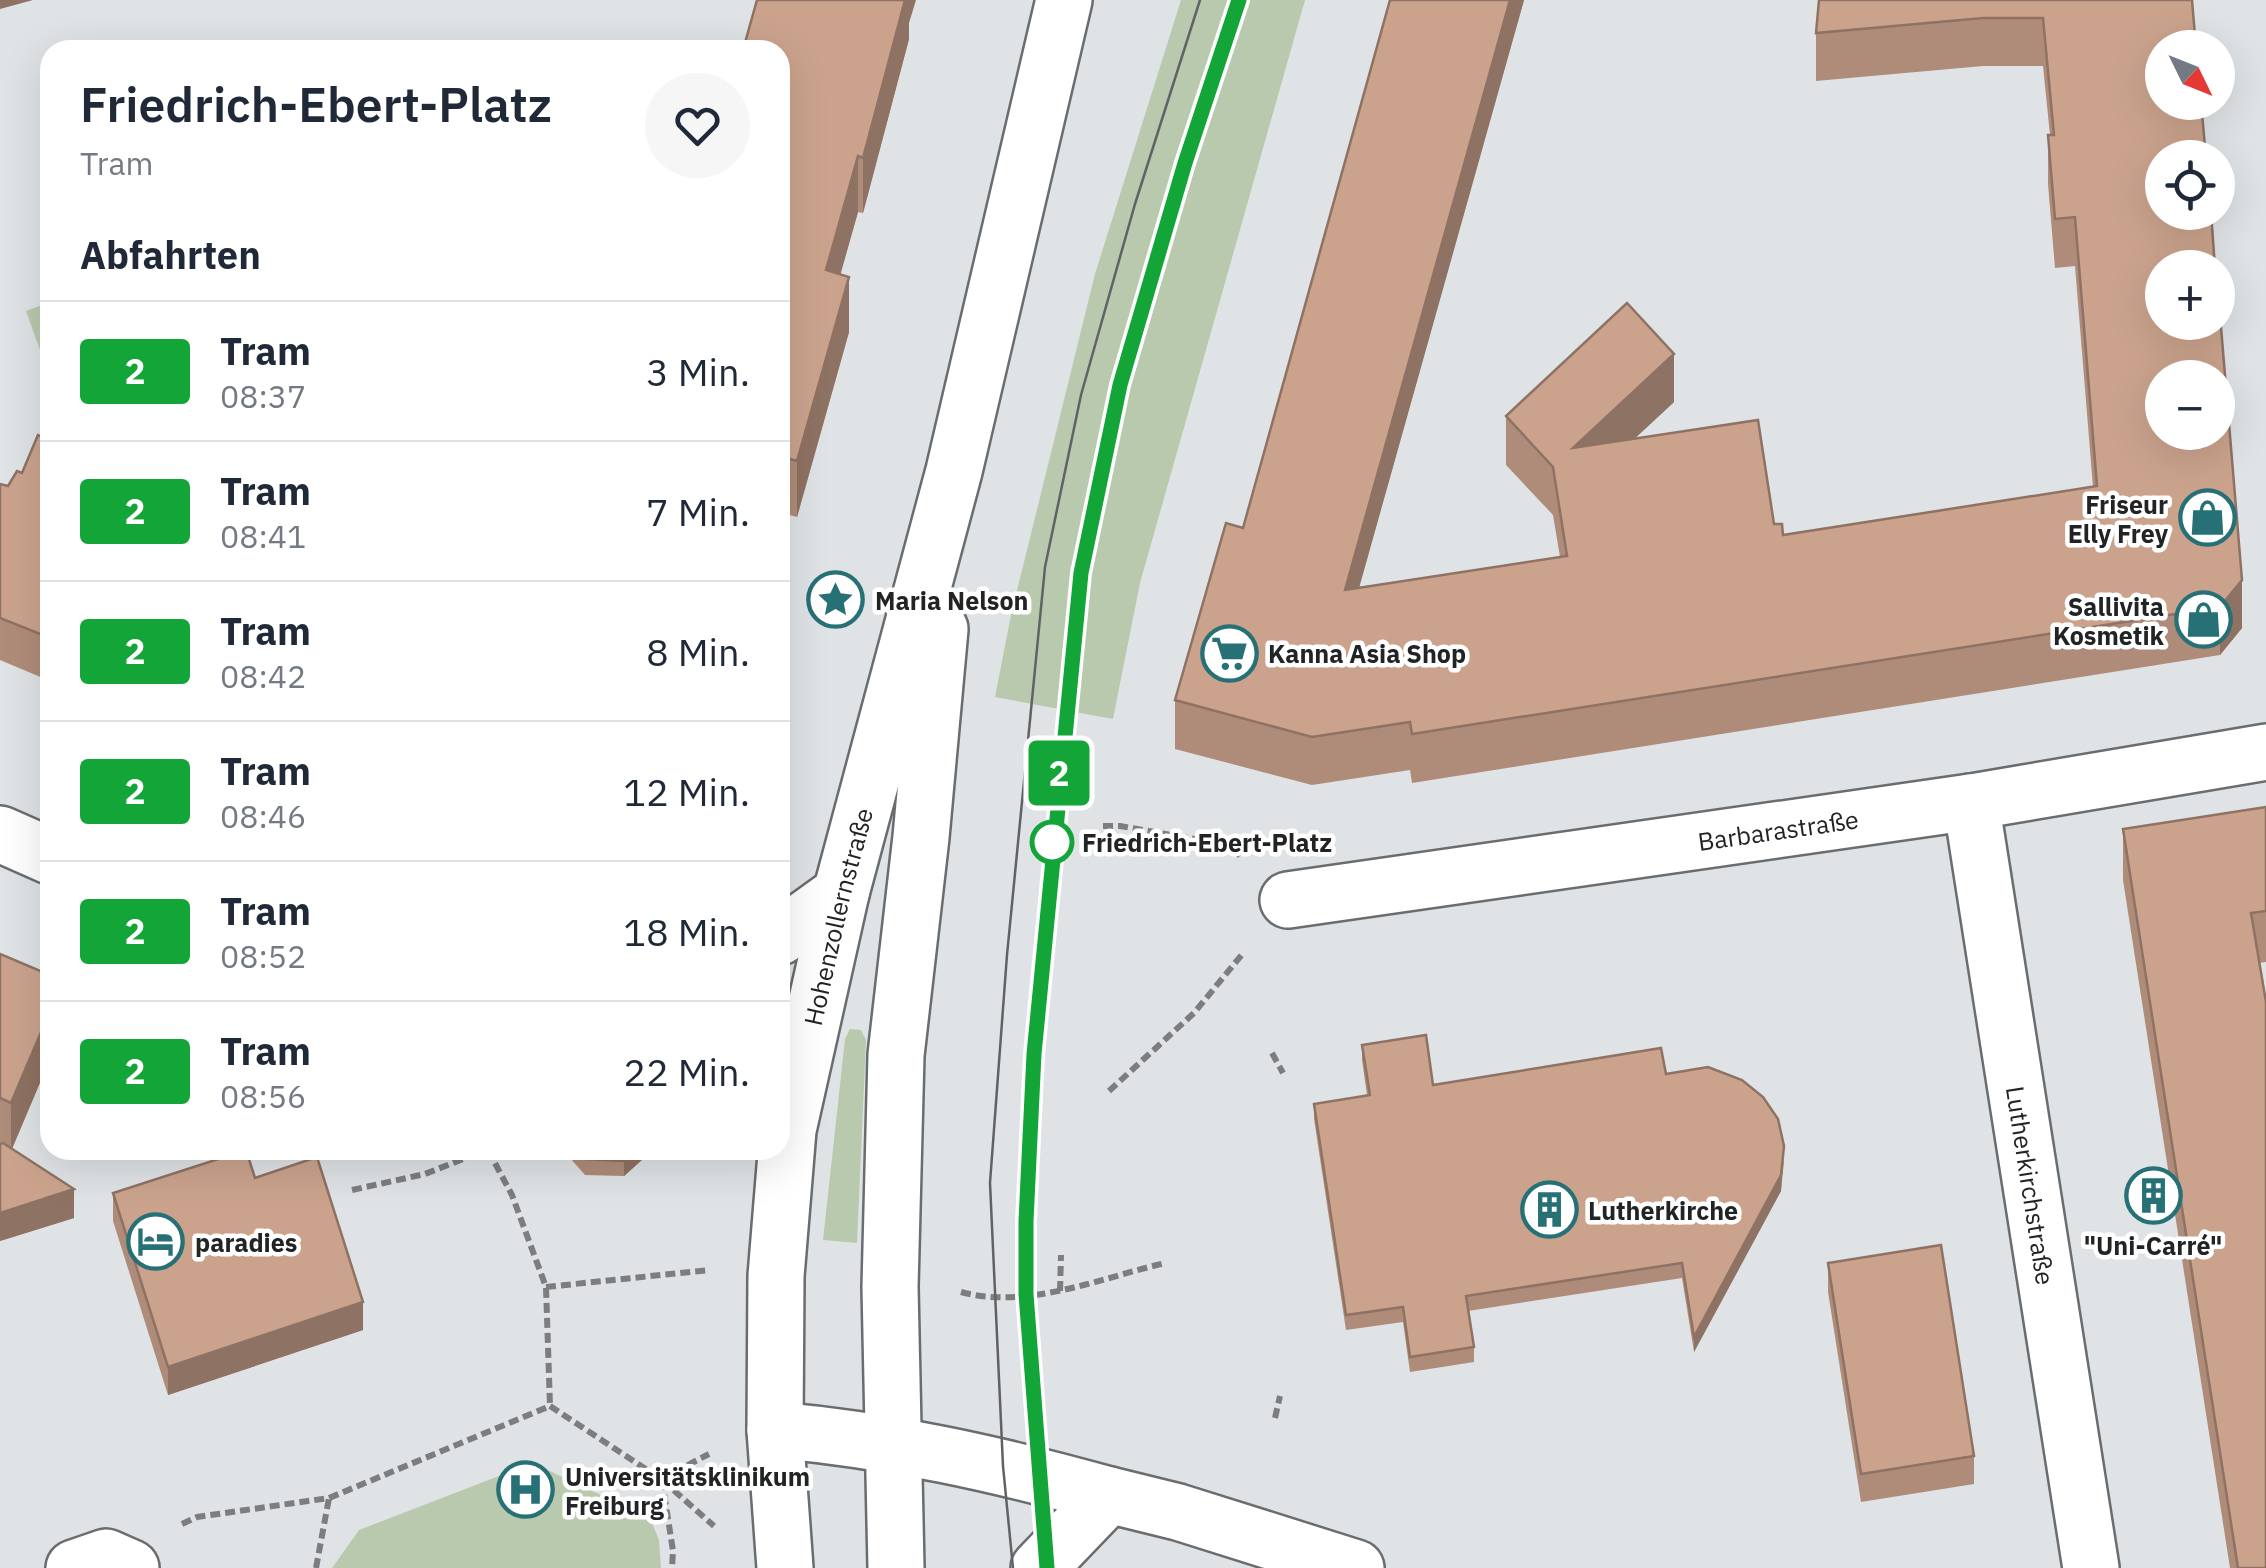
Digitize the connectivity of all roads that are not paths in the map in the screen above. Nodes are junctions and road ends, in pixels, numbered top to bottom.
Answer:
1 (1064, 0) edge
2 (954, 471) junction
3 (2266, 752) edge
4 (1971, 802) junction
5 (0, 834) edge
6 (40, 852) edge
7 (841, 893) junction
8 (1288, 900) road end
9 (790, 930) edge
10 (790, 1121) edge
11 (786, 1160) edge
12 (775, 1430) junction
13 (893, 1443) junction
14 (1109, 1495) junction
15 (786, 1568) edge
16 (896, 1568) edge
17 (1039, 1568) edge
18 (1356, 1568) edge
19 (2091, 1568) edge

1 - 2 main road, Hohenzollernstraße
2 - 7 main road, Hohenzollernstraße
2 - 13 main road, Hohenzollernstraße
3 - 4 main road, Barbarastraße
4 - 8 main road, Barbarastraße
4 - 19 main road, Lutherkirchstraße
5 - 6 main road
7 - 9 main road
7 - 10 main road, Hohenzollernstraße
11 - 12 main road, Hohenzollernstraße
12 - 13 main road
12 - 15 main road, Hohenzollernstraße
13 - 14 main road
13 - 16 main road, Hohenzollernstraße
14 - 17 main road
14 - 18 main road

